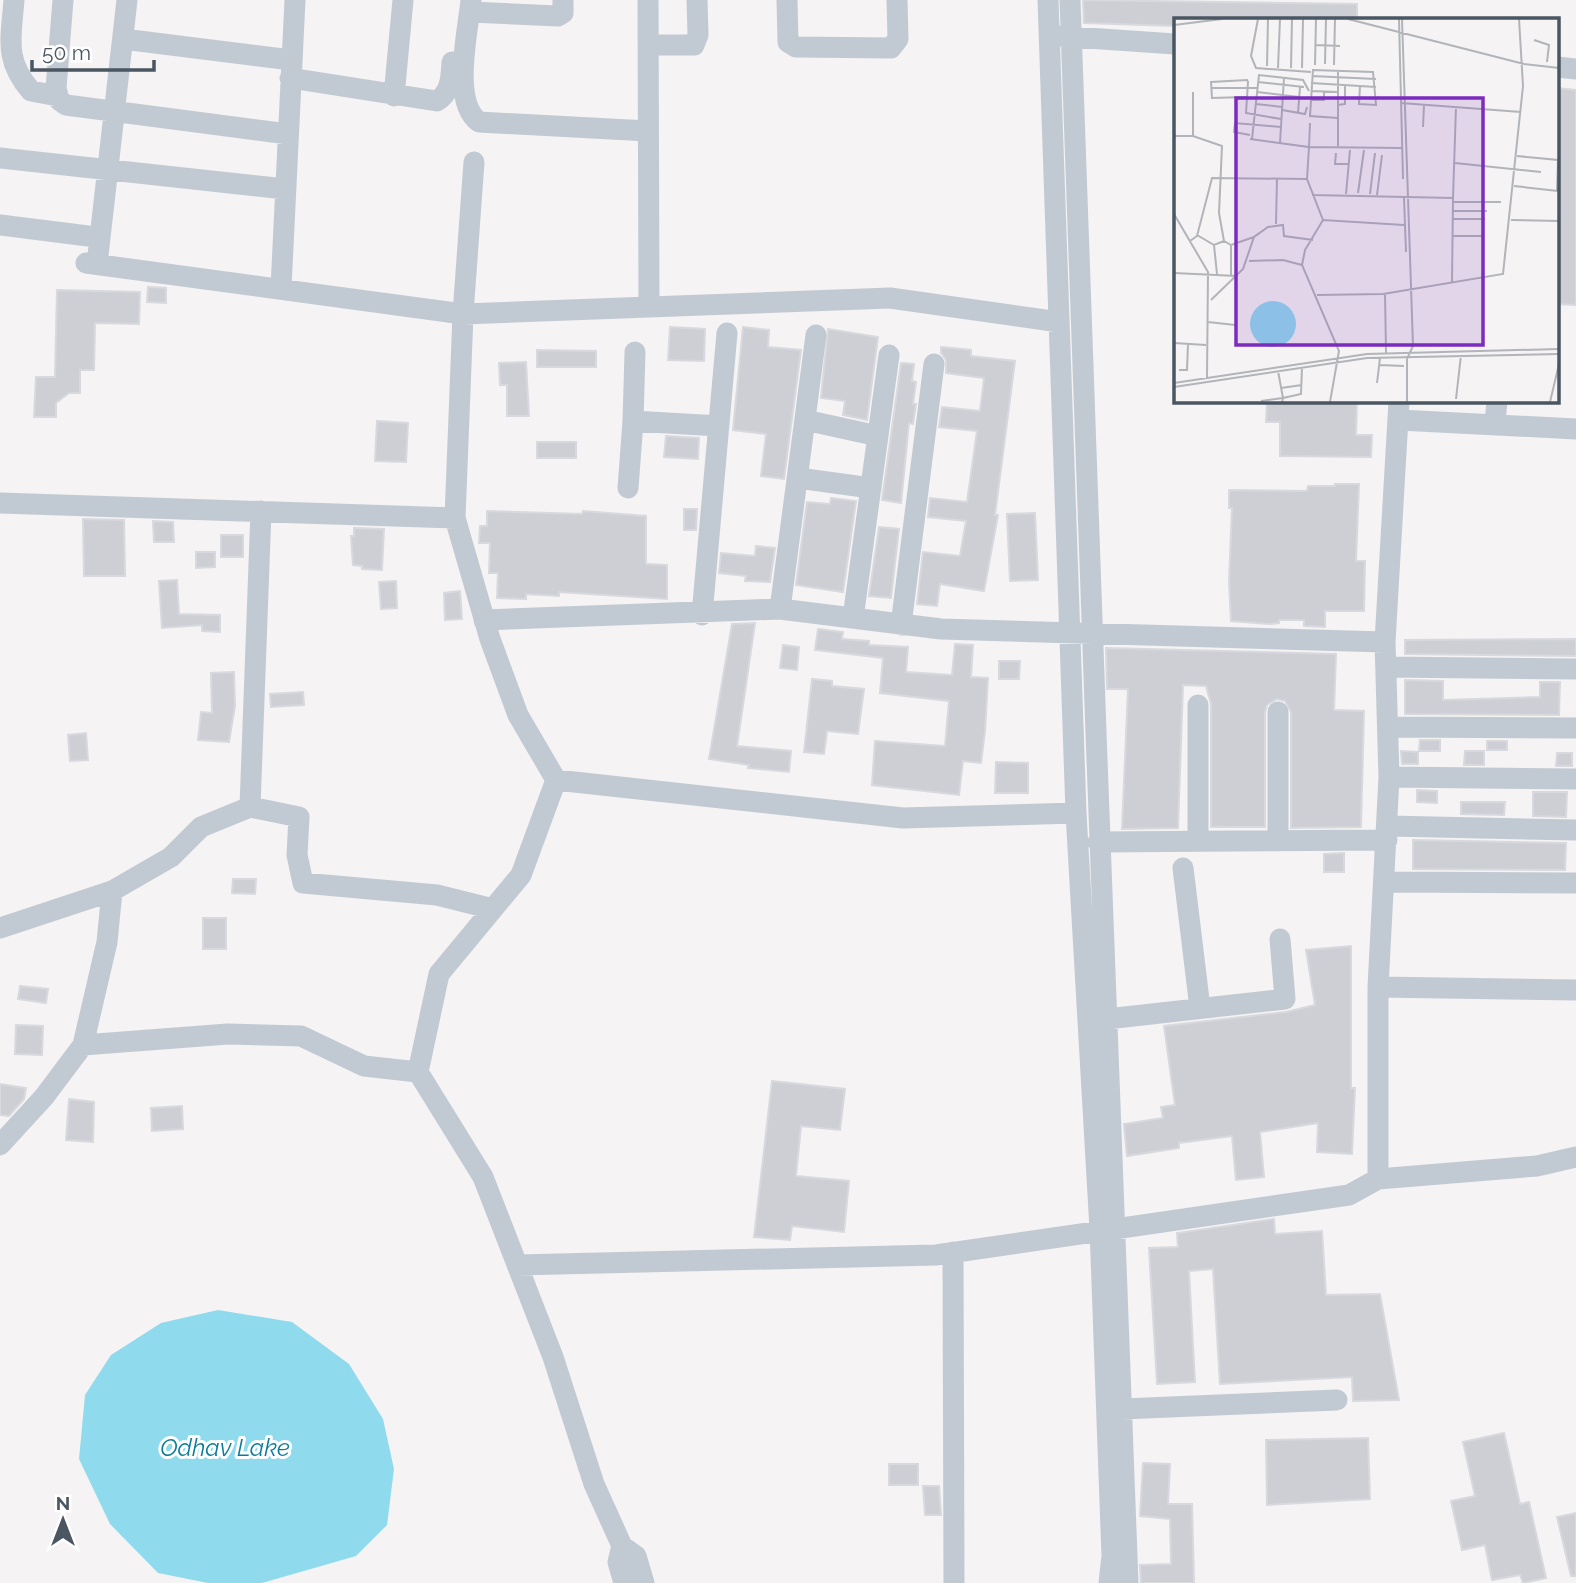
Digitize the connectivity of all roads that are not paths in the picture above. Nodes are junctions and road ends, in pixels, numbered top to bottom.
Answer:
1 (14, 0) edge
2 (63, 0) edge
3 (127, 0) edge
4 (295, 0) edge
5 (403, 0) edge
6 (563, 0) edge
7 (648, 0) edge
8 (698, 0) edge
9 (787, 0) edge
10 (897, 0) edge
11 (1048, 0) edge
12 (1070, 0) edge
13 (467, 4) edge
14 (1049, 36) junction
15 (1071, 37) junction
16 (123, 39) junction
17 (1174, 44) edge
18 (648, 45) junction
19 (1558, 67) edge
20 (290, 69) junction
21 (1576, 69) edge
22 (58, 96) junction
23 (394, 96) junction
24 (114, 112) junction
25 (648, 131) junction
26 (288, 134) junction
27 (0, 158) edge
28 (474, 162) dead end
29 (107, 169) junction
30 (285, 189) junction
31 (0, 225) edge
32 (88, 236) dead end
33 (281, 288) junction
34 (649, 307) junction
35 (463, 314) junction
36 (1059, 322) junction
37 (727, 333) dead end
38 (816, 335) dead end
39 (635, 352) dead end
40 (889, 355) dead end
41 (934, 364) dead end
42 (1497, 402) edge
43 (1399, 410) edge
44 (805, 420) junction
45 (633, 421) junction
46 (1496, 423) junction
47 (719, 426) junction
48 (1576, 429) edge
49 (878, 436) junction
50 (798, 478) junction
51 (628, 488) dead end
52 (871, 488) junction
53 (0, 503) edge
54 (261, 511) junction
55 (454, 517) junction
56 (780, 610) junction
57 (702, 615) junction
58 (853, 618) junction
59 (484, 620) junction
60 (901, 625) junction
61 (1080, 633) junction
62 (1385, 642) junction
63 (1386, 667) junction
64 (1576, 669) edge
65 (1198, 705) dead end
66 (1278, 712) dead end
67 (1388, 727) junction
68 (1576, 728) edge
69 (1389, 777) junction
70 (1576, 779) edge
71 (556, 780) junction
72 (250, 807) junction
73 (1076, 813) junction
74 (1576, 830) edge
75 (1387, 833) junction
76 (1198, 840) junction
77 (1279, 840) junction
78 (1098, 842) junction
79 (1183, 869) dead end
80 (1384, 882) junction
81 (1576, 883) edge
82 (112, 891) junction
83 (493, 909) junction
84 (0, 928) edge
85 (1280, 939) dead end
86 (1378, 988) junction
87 (1576, 990) edge
88 (1200, 1009) junction
89 (1107, 1019) junction
90 (83, 1045) junction
91 (418, 1072) junction
92 (2, 1141) edge
93 (1576, 1157) edge
94 (1378, 1179) junction
95 (1108, 1228) junction
96 (953, 1252) junction
97 (517, 1265) junction
98 (1337, 1400) dead end
99 (1122, 1409) junction
100 (622, 1546) junction
101 (624, 1583) edge
102 (644, 1583) edge
103 (954, 1583) edge
104 (1109, 1583) edge
105 (1128, 1583) edge

1 - 22 street
2 - 22 street
3 - 16 street
4 - 20 street
5 - 23 street
6 - 13 street
7 - 18 street
8 - 18 street
9 - 10 street
11 - 14 street
12 - 15 street
13 - 23 street
13 - 25 street
14 - 15 street
14 - 36 street
15 - 17 street
15 - 61 street
16 - 20 street
16 - 24 street
18 - 25 street
19 - 21 street
20 - 23 street
20 - 26 street
22 - 24 street
24 - 26 street
24 - 29 street
25 - 34 street
26 - 30 street
27 - 29 street
28 - 35 street
29 - 30 street
29 - 33 street
30 - 33 street
31 - 32 street
33 - 35 street
34 - 35 street
34 - 36 street
35 - 55 street
36 - 61 street
37 - 47 street
38 - 44 street
39 - 45 street
40 - 49 street
41 - 60 street
42 - 46 street
43 - 46 street
43 - 62 street
44 - 49 street
44 - 50 street
45 - 47 street
45 - 51 street
46 - 48 street
47 - 57 street
49 - 52 street
50 - 52 street
50 - 56 street
52 - 58 street
53 - 54 street
54 - 55 street
54 - 72 street
55 - 59 street
56 - 57 street
56 - 58 street
57 - 59 street
58 - 60 street
59 - 71 street
60 - 61 street
61 - 62 street
61 - 73 street
61 - 78 street
62 - 63 street
63 - 64 street
63 - 67 street
65 - 76 street
66 - 77 street
67 - 68 street
67 - 69 street
69 - 70 street
69 - 75 street
71 - 73 street
71 - 83 street
72 - 82 street
72 - 83 street
73 - 95 street
74 - 75 street
75 - 77 street
75 - 80 street
76 - 77 street
76 - 78 street
78 - 89 street
79 - 88 street
80 - 81 street
80 - 86 street
82 - 84 street
82 - 90 street
83 - 91 street
85 - 88 street
86 - 87 street
86 - 94 street
88 - 89 street
89 - 95 street
90 - 91 street
90 - 92 street
91 - 97 street
93 - 94 street
94 - 95 street
95 - 96 street
95 - 99 street
95 - 104 street
96 - 97 street
96 - 103 street
97 - 100 street
98 - 99 street
99 - 105 street
100 - 101 street
100 - 102 street

